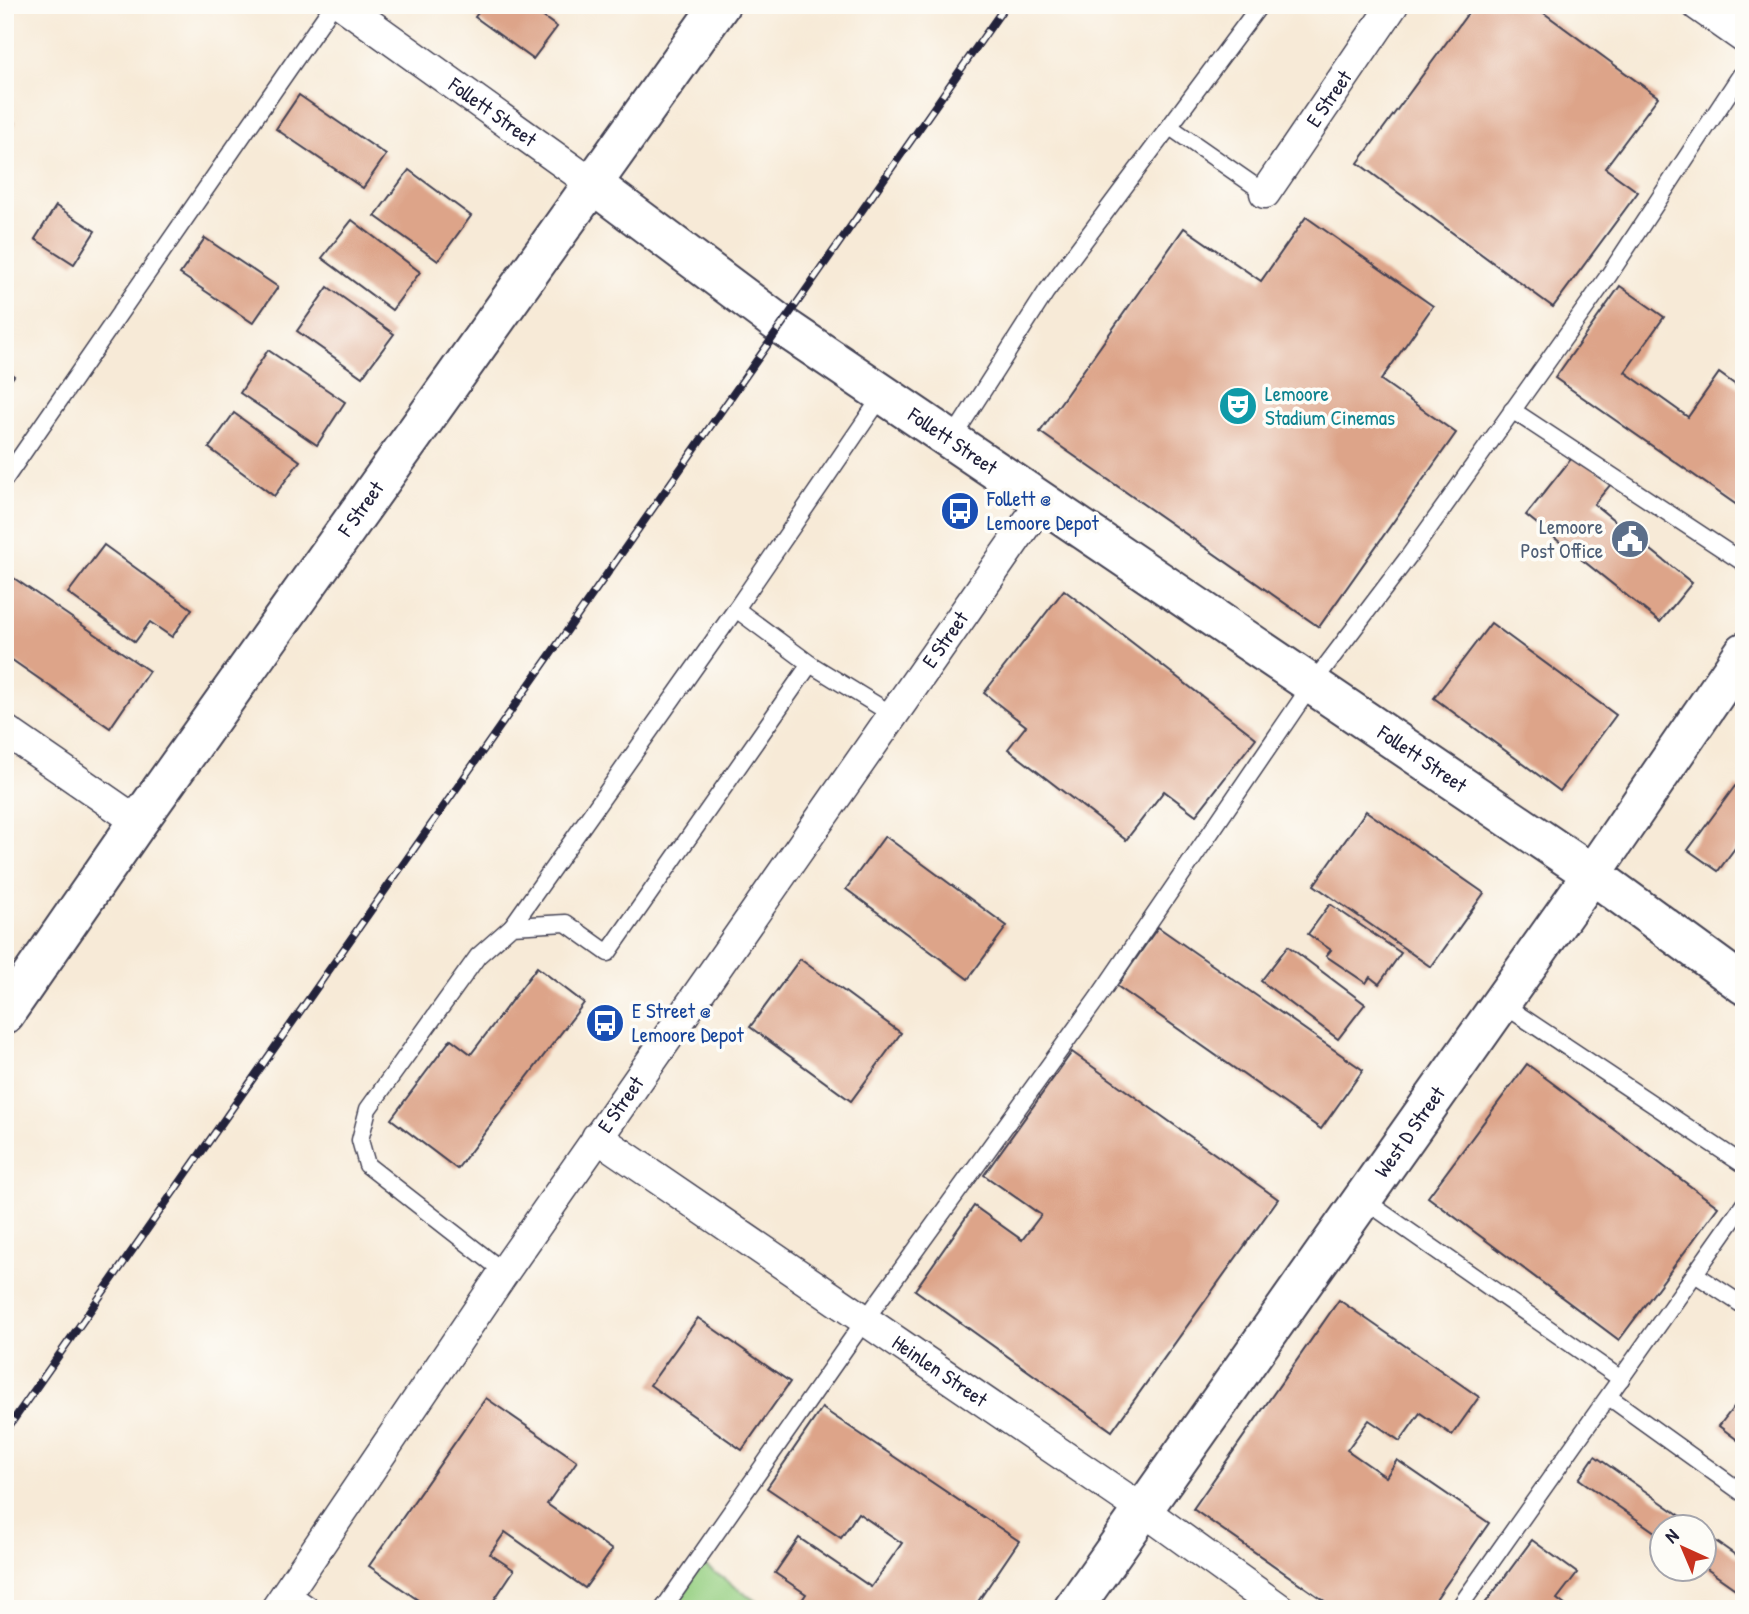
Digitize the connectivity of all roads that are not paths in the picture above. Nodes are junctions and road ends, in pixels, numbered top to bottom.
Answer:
1 (332, 5) edge
2 (344, 5) edge
3 (720, 5) edge
4 (1260, 5) edge
5 (1393, 5) edge
6 (1697, 5) edge
7 (1744, 38) edge
8 (1744, 69) edge
9 (1170, 127) junction
10 (594, 185) junction
11 (1265, 193) joint
12 (884, 393) junction
13 (1512, 410) junction
14 (952, 439) junction
15 (5, 479) edge
16 (1043, 500) junction
17 (1744, 563) edge
18 (736, 609) junction
19 (1744, 652) edge
20 (810, 664) junction
21 (1312, 684) junction
22 (893, 715) junction
23 (5, 730) edge
24 (138, 822) junction
25 (1592, 874) junction
26 (512, 926) junction
27 (1744, 985) edge
28 (1501, 1003) junction
29 (5, 1014) edge
30 (597, 1137) junction
31 (1744, 1164) edge
32 (1363, 1199) junction
33 (1744, 1204) edge
34 (504, 1272) junction
35 (1695, 1274) junction
36 (1744, 1306) edge
37 (865, 1320) junction
38 (1621, 1379) junction
39 (1609, 1397) junction
40 (1744, 1494) edge
41 (1143, 1510) junction
42 (282, 1600) edge
43 (315, 1609) edge
44 (663, 1609) edge
45 (1073, 1609) edge
46 (1280, 1609) edge
47 (1458, 1609) edge

1 - 15 lane
2 - 10 street, Follett Street
3 - 10 street, F Street
4 - 9 lane
5 - 11 street, E Street
6 - 7 street
8 - 13 lane
9 - 11 lane
9 - 14 lane
10 - 12 street, Follett Street
10 - 24 street, F Street
12 - 14 street, Follett Street
12 - 18 lane
13 - 17 lane
13 - 21 lane
14 - 16 street, Follett Street
16 - 21 street, Follett Street
16 - 22 street, E Street
18 - 20 lane
18 - 26 lane
19 - 25 street, West D Street
20 - 22 lane
20 - 26 lane
21 - 25 street, Follett Street
21 - 37 lane
22 - 30 street, E Street
23 - 24 street
24 - 29 street, F Street
25 - 27 street, Follett Street
25 - 28 street, West D Street
26 - 34 lane
28 - 31 lane
28 - 32 street, West D Street
30 - 34 street, E Street
30 - 37 street, Heinlen Street
32 - 38 lane
32 - 41 street, West D Street
33 - 35 lane
34 - 42 street, E Street
35 - 36 lane
35 - 38 lane
37 - 41 street, Heinlen Street
37 - 44 lane
38 - 39 lane
39 - 40 lane
39 - 47 lane
41 - 45 street, West D Street
41 - 46 street, Heinlen Street
42 - 43 lane

